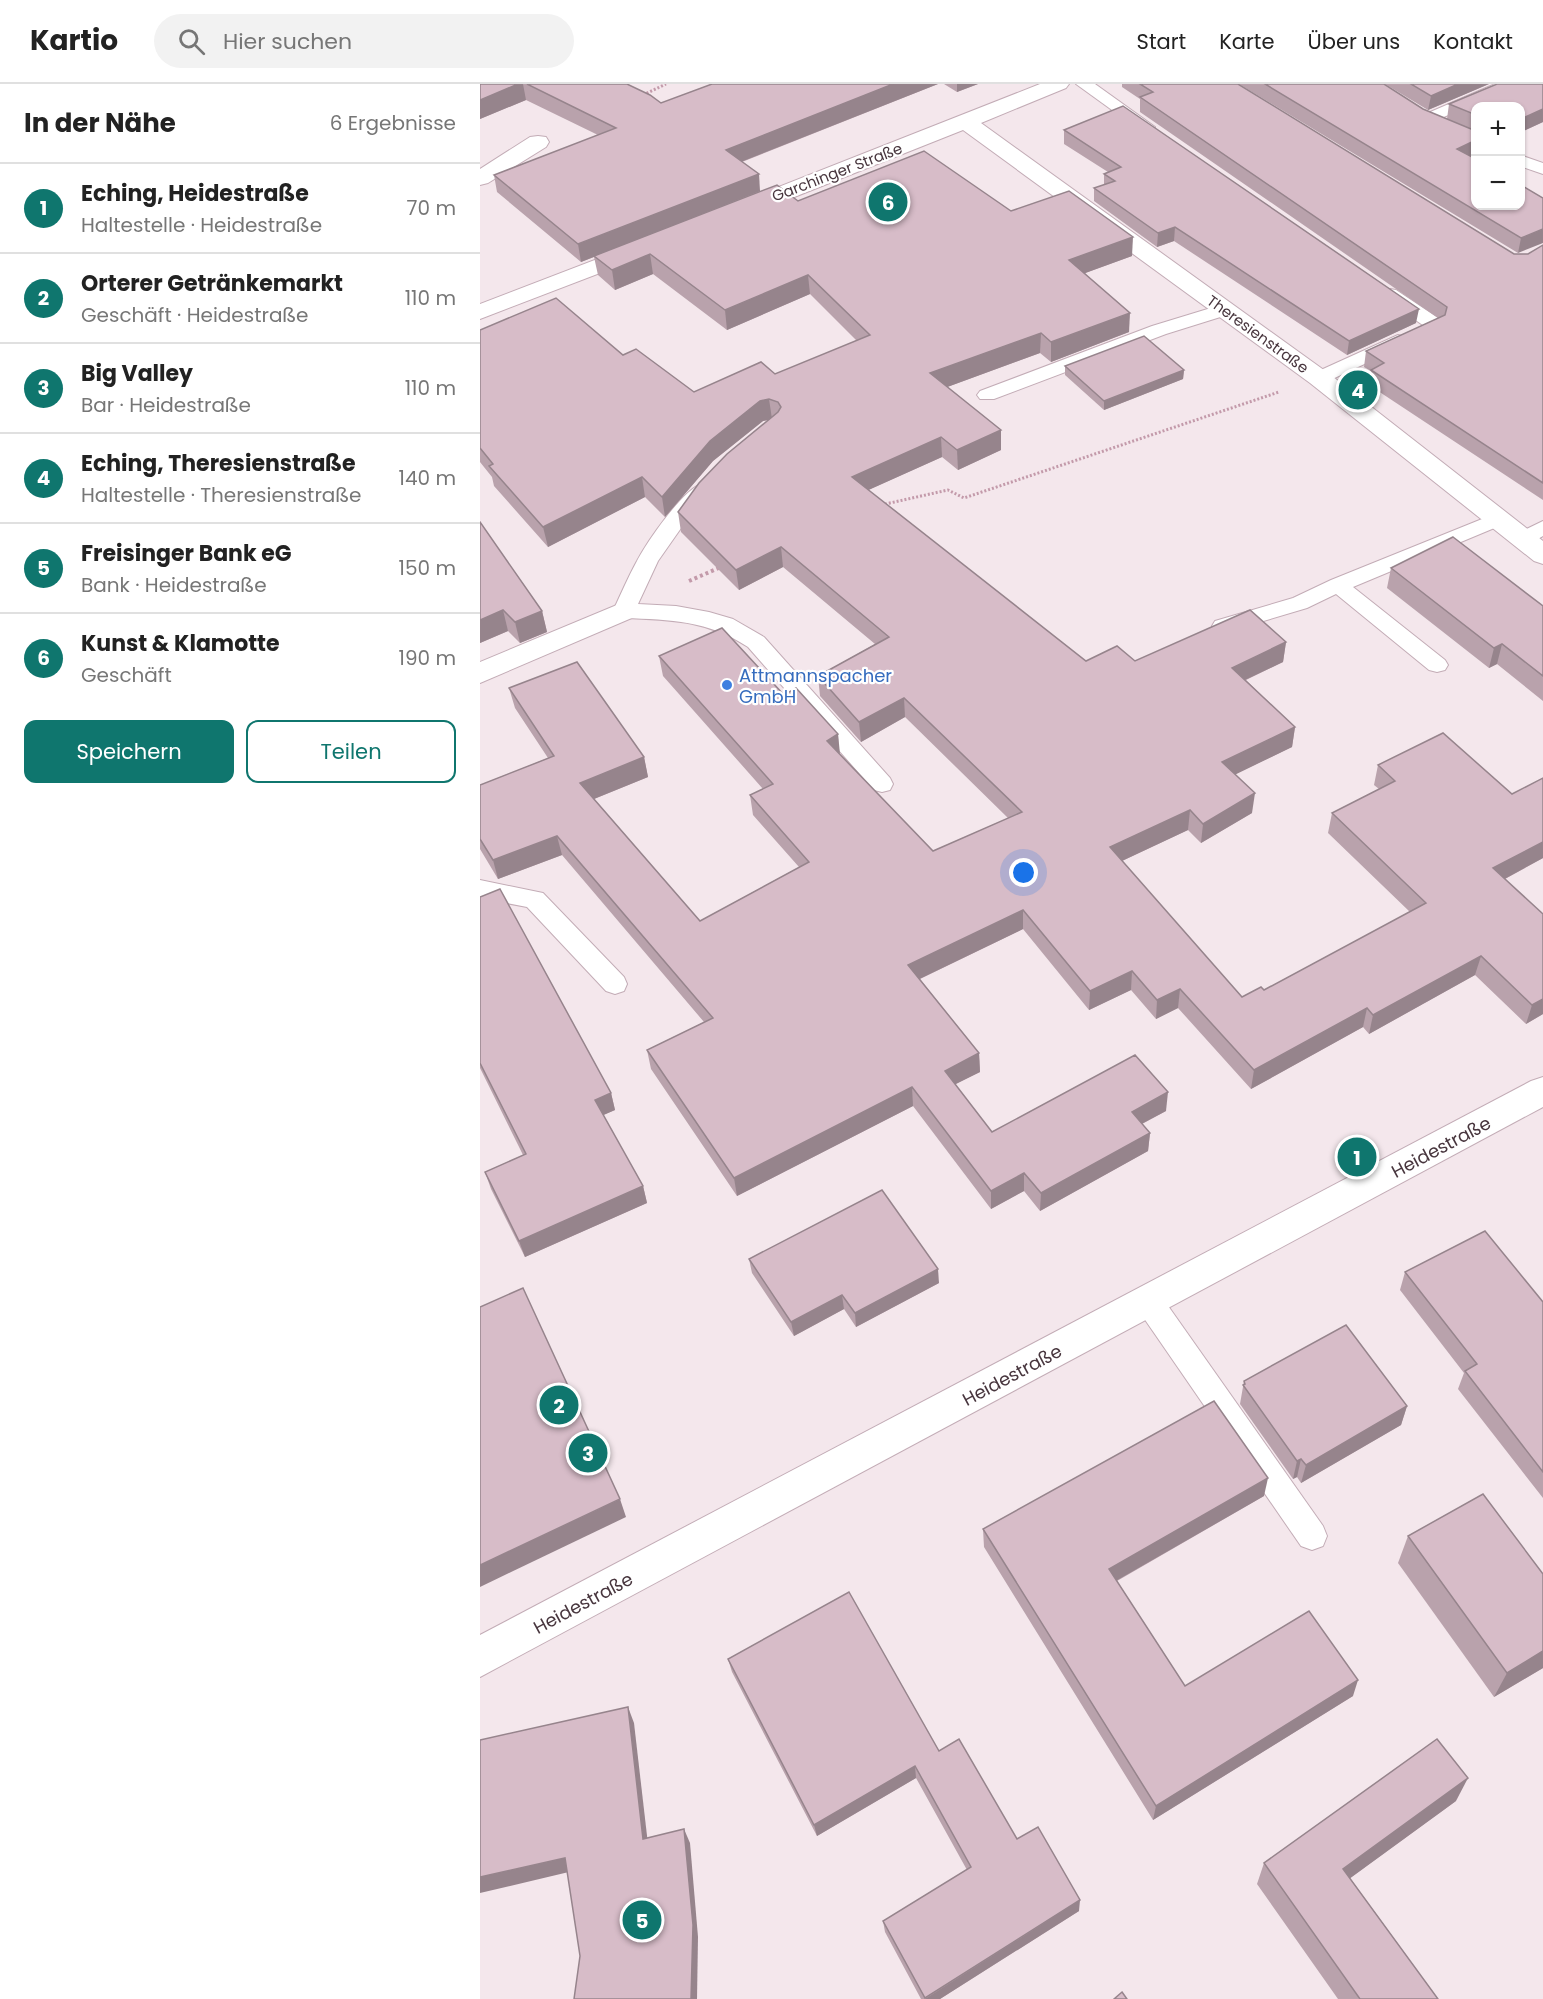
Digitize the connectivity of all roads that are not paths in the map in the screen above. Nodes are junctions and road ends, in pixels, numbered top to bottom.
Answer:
1 (1059, 84) edge
2 (1084, 84) edge
3 (1370, 84) edge
4 (1509, 84) edge
5 (1427, 119) junction
6 (966, 122) junction
7 (1447, 128) edge
8 (1162, 137) edge
9 (538, 142) dead end
10 (1525, 161) edge
11 (1543, 169) edge
12 (480, 178) edge
13 (723, 217) edge
14 (657, 243) edge
15 (1376, 284) edge
16 (1224, 310) junction
17 (480, 312) edge
18 (1319, 378) junction
19 (987, 395) dead end
20 (714, 475) edge
21 (1497, 519) junction
22 (1533, 533) edge
23 (1543, 555) edge
24 (1338, 585) junction
25 (624, 611) junction
26 (1207, 632) edge
27 (1437, 666) dead end
28 (480, 673) edge
29 (882, 784) dead end
30 (480, 888) edge
31 (615, 984) dead end
32 (1537, 1104) edge
33 (1149, 1302) junction
34 (1312, 1536) dead end
35 (480, 1657) edge

1 - 6 street, Garchinger Straße
2 - 8 lane
3 - 5 lane
4 - 5 lane
5 - 7 lane
6 - 13 street, Garchinger Straße
6 - 16 street, Theresienstraße
9 - 12 street
10 - 11 lane
14 - 17 street
15 - 18 lane
16 - 18 street, Theresienstraße
16 - 19 lane
18 - 21 street, Theresienstraße
20 - 25 lane
21 - 22 street, Theresienstraße
21 - 24 lane
22 - 23 street, Theresienstraße
24 - 26 lane
24 - 27 lane
25 - 28 street
25 - 29 lane
30 - 31 lane
32 - 33 street, Heidestraße
33 - 34 lane
33 - 35 street, Heidestraße

